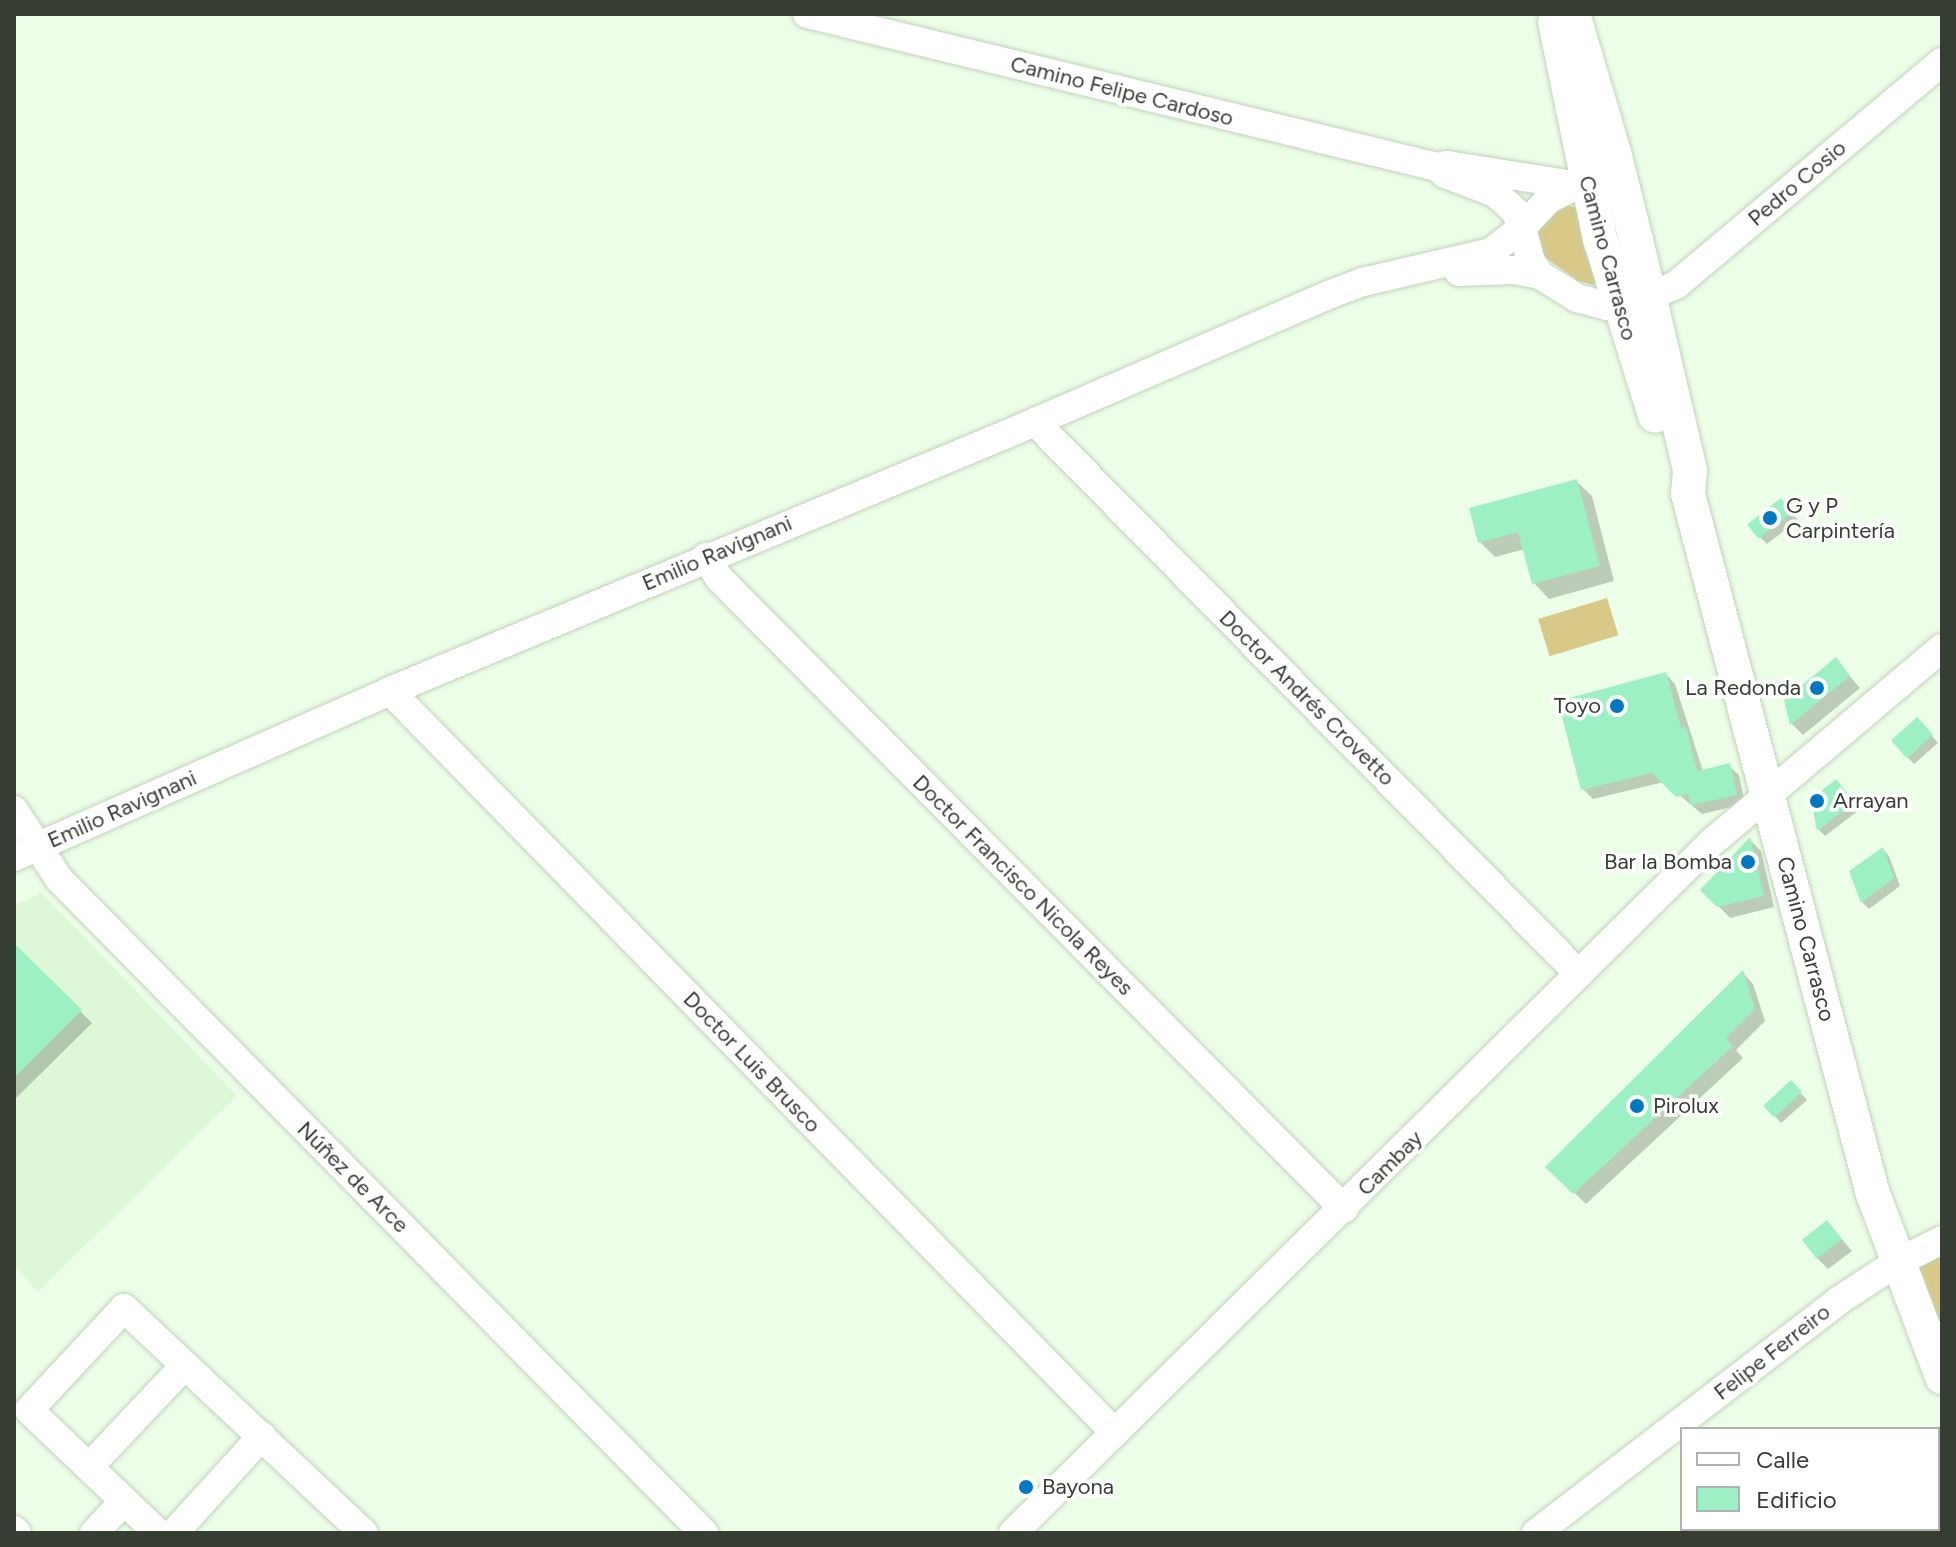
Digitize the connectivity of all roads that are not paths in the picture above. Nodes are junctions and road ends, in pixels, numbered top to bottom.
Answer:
1 (807, 14) edge
2 (1554, 14) edge
3 (1573, 14) edge
4 (1942, 62) edge
5 (1437, 167) junction
6 (1580, 184) junction
7 (1522, 228) junction
8 (1427, 269) junction
9 (1540, 275) junction
10 (1634, 302) junction
11 (1035, 422) junction
12 (706, 557) junction
13 (1942, 648) edge
14 (390, 691) junction
15 (1768, 794) junction
16 (14, 810) edge
17 (25, 852) edge
18 (1579, 974) junction
19 (1344, 1209) junction
20 (1942, 1240) edge
21 (1896, 1263) junction
22 (185, 1365) junction
23 (1942, 1377) edge
24 (1115, 1433) junction
25 (262, 1436) junction
26 (89, 1467) junction
27 (124, 1501) junction
28 (94, 1533) edge
29 (158, 1533) edge
30 (174, 1533) edge
31 (364, 1533) edge
32 (704, 1533) edge
33 (1013, 1533) edge
34 (1536, 1533) edge

1 - 5 street, Camino Felipe Cardoso
2 - 6 main road, Camino Carrasco
3 - 10 main road, Camino Carrasco
4 - 10 street, Pedro Cosio
5 - 6 street, Camino Felipe Cardoso
5 - 7 street, Camino Felipe Cardoso
6 - 7 street, Emilio Ravignani
6 - 10 main road, Camino Carrasco
7 - 8 street, Emilio Ravignani
7 - 9 street
8 - 9 street, Emilio Ravignani
8 - 11 street, Emilio Ravignani
9 - 10 street, Emilio Ravignani
10 - 15 main road, Camino Carrasco
11 - 12 street, Emilio Ravignani
11 - 18 street, Doctor Andrés Crovetto
12 - 14 street, Emilio Ravignani
12 - 19 street, Doctor Francisco Nicola Reyes
13 - 15 street, Cambay
14 - 17 street, Emilio Ravignani
14 - 24 street, Doctor Luis Brusco
15 - 18 street, Cambay
15 - 21 main road, Camino Carrasco
16 - 17 street, Núñez de Arce
17 - 32 street, Núñez de Arce
18 - 19 street, Cambay
19 - 24 street, Cambay
20 - 21 street, Felipe Ferreiro
21 - 23 main road, Camino Carrasco
21 - 34 street, Felipe Ferreiro
22 - 25 street
22 - 26 street
22 - 26 street
24 - 33 street, Cambay
25 - 30 street
25 - 31 street
26 - 27 street
27 - 28 street
27 - 29 street

